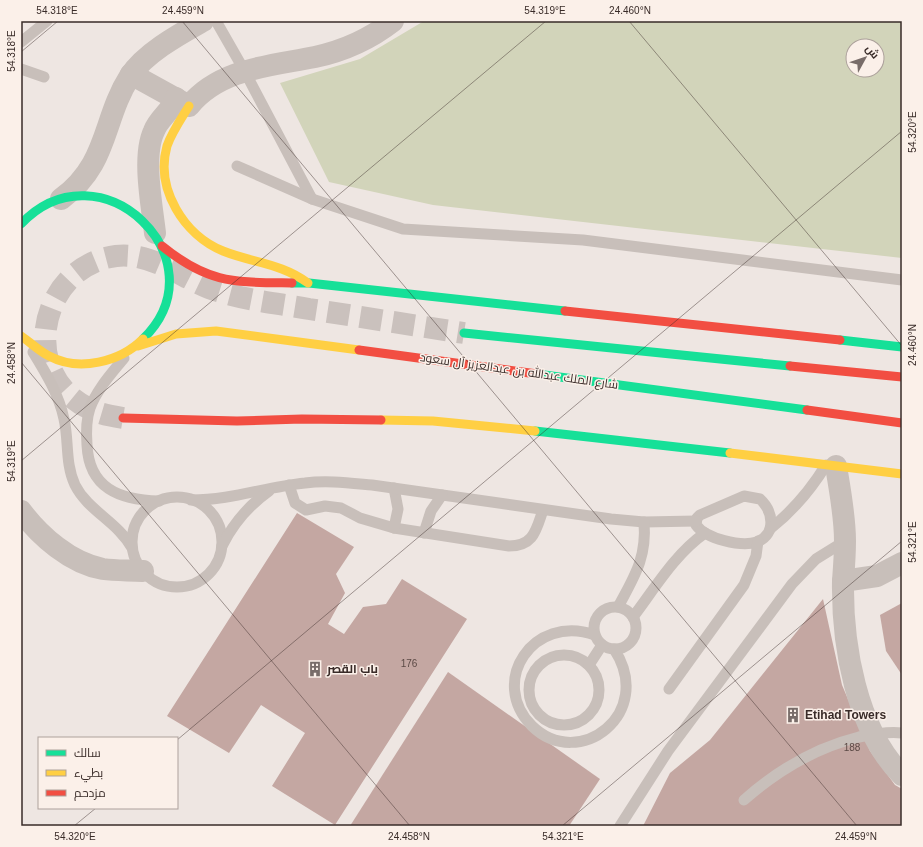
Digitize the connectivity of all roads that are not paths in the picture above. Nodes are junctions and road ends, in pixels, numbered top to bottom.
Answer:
1 (47, 21) edge
2 (203, 21) edge
3 (216, 21) edge
4 (393, 21) edge
5 (21, 42) edge
6 (21, 69) edge
7 (244, 70) junction
8 (131, 74) junction
9 (44, 77) dead end
10 (183, 102) junction
11 (237, 166) dead end
12 (61, 199) junction
13 (312, 199) junction
14 (22, 223) edge
15 (158, 240) junction
16 (902, 280) edge
17 (309, 283) junction
18 (464, 334) tunnel mouth
19 (24, 340) edge
20 (902, 347) edge
21 (134, 350) junction
22 (902, 377) edge
23 (123, 418) tunnel mouth
24 (902, 423) edge
25 (831, 465) junction
26 (902, 474) edge
27 (288, 485) junction
28 (274, 488) junction
29 (394, 488) junction
30 (442, 495) junction
31 (191, 500) junction
32 (159, 501) junction
33 (543, 510) junction
34 (21, 511) edge
35 (644, 522) junction
36 (696, 522) junction
37 (394, 528) junction
38 (770, 529) junction
39 (424, 533) junction
40 (705, 533) junction
41 (758, 541) junction
42 (845, 541) junction
43 (221, 548) junction
44 (133, 550) junction
45 (902, 563) edge
46 (143, 571) junction
47 (843, 581) junction
48 (618, 607) junction
49 (633, 617) junction
50 (595, 635) junction
51 (602, 645) junction
52 (614, 650) junction
53 (588, 665) junction
54 (669, 689) dead end
55 (902, 733) edge
56 (873, 734) junction
57 (902, 776) edge
58 (744, 800) dead end
59 (620, 826) edge

1 - 5 lane
2 - 8 street
3 - 7 lane
4 - 7 street
6 - 9 lane
7 - 10 street
7 - 13 lane
8 - 10 street
8 - 12 street
10 - 15 street
10 - 17 street
11 - 13 lane
12 - 14 street
12 - 15 street
13 - 16 lane
15 - 17 street
15 - 21 street
17 - 20 street
18 - 22 street
19 - 21 street, شارع الملك عبدالله بن عبدالعزيز آل سعود
19 - 44 lane
21 - 24 street, شارع الملك عبدالله بن عبدالعزيز آل سعود
21 - 32 lane
23 - 25 street
25 - 26 street
25 - 38 lane
25 - 42 street
27 - 28 lane
27 - 29 lane
27 - 37 lane
28 - 31 lane
28 - 43 lane
29 - 30 lane
29 - 37 lane
30 - 33 lane
30 - 39 lane
31 - 32 lane
31 - 43 lane
32 - 44 lane
33 - 35 lane
33 - 39 lane
34 - 46 street
35 - 36 lane
35 - 48 lane
36 - 38 lane
36 - 40 lane
37 - 39 lane
38 - 41 lane
40 - 41 lane
40 - 49 lane
41 - 54 lane
42 - 47 street
42 - 59 lane
43 - 46 lane
44 - 46 lane
45 - 47 street
47 - 56 street
48 - 49 lane
48 - 50 lane
49 - 52 lane
50 - 51 lane
50 - 52 lane
51 - 52 lane
51 - 53 lane
53 - 53 lane
55 - 56 lane
56 - 57 street
56 - 58 lane

